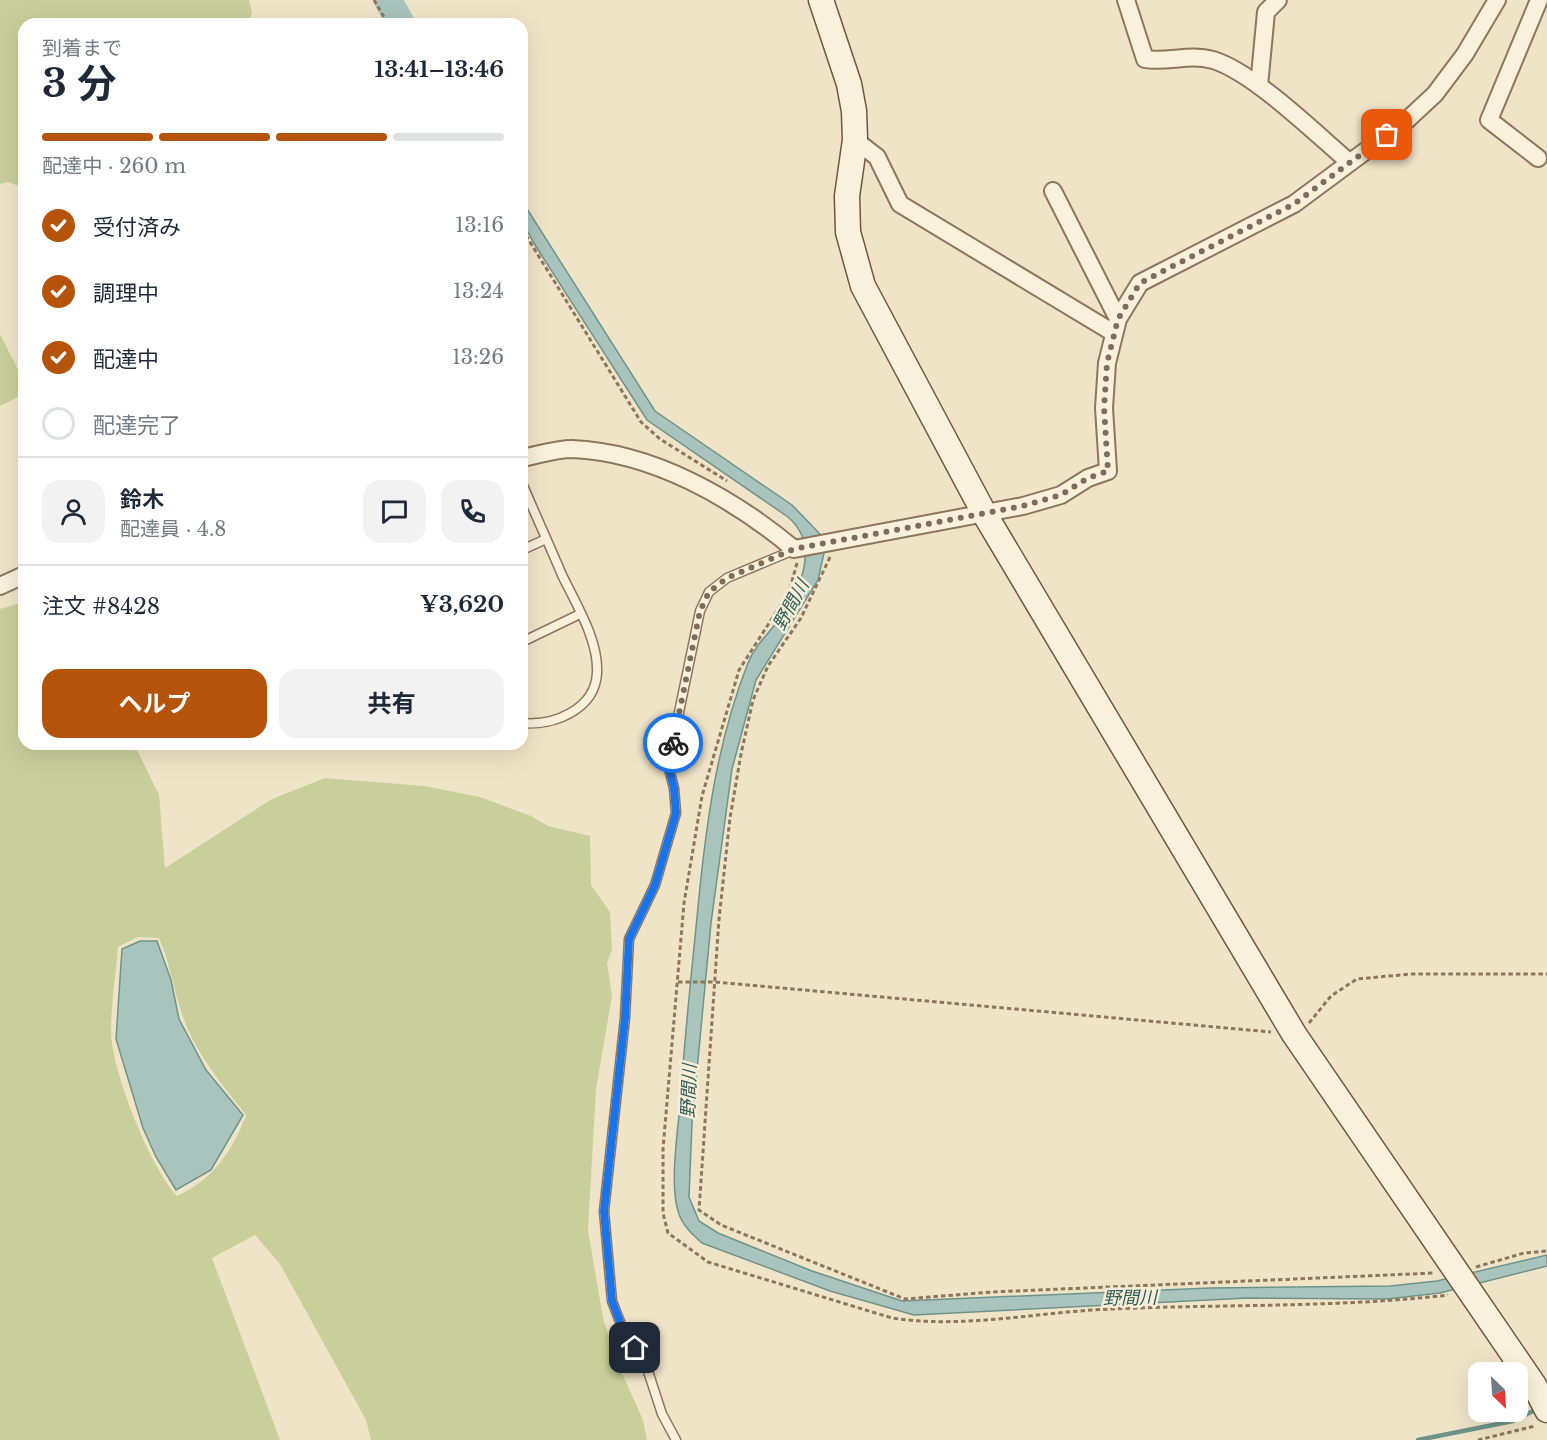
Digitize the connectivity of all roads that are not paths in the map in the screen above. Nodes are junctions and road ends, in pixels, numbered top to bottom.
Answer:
1 (821, 0) edge
2 (1126, 0) edge
3 (1278, 0) edge
4 (1497, 0) edge
5 (1539, 0) edge
6 (1259, 86) junction
7 (855, 140) junction
8 (1538, 158) dead end
9 (1348, 162) junction
10 (1053, 190) dead end
11 (1115, 325) junction
12 (528, 457) edge
13 (528, 497) edge
14 (984, 513) junction
15 (546, 539) junction
16 (528, 547) edge
17 (794, 549) junction
18 (18, 578) edge
19 (0, 586) edge
20 (580, 614) junction
21 (528, 639) edge
22 (528, 723) edge
23 (1541, 1418) edge
24 (676, 1440) edge

1 - 7 street
2 - 6 street
3 - 6 street
4 - 9 street
5 - 8 street
6 - 9 street
7 - 11 street
7 - 14 street
9 - 11 street
10 - 11 street
11 - 14 street
12 - 17 street
13 - 15 lane
14 - 17 street
14 - 23 street
15 - 16 lane
15 - 20 lane
17 - 24 lane
18 - 19 street
20 - 21 lane
20 - 22 lane

